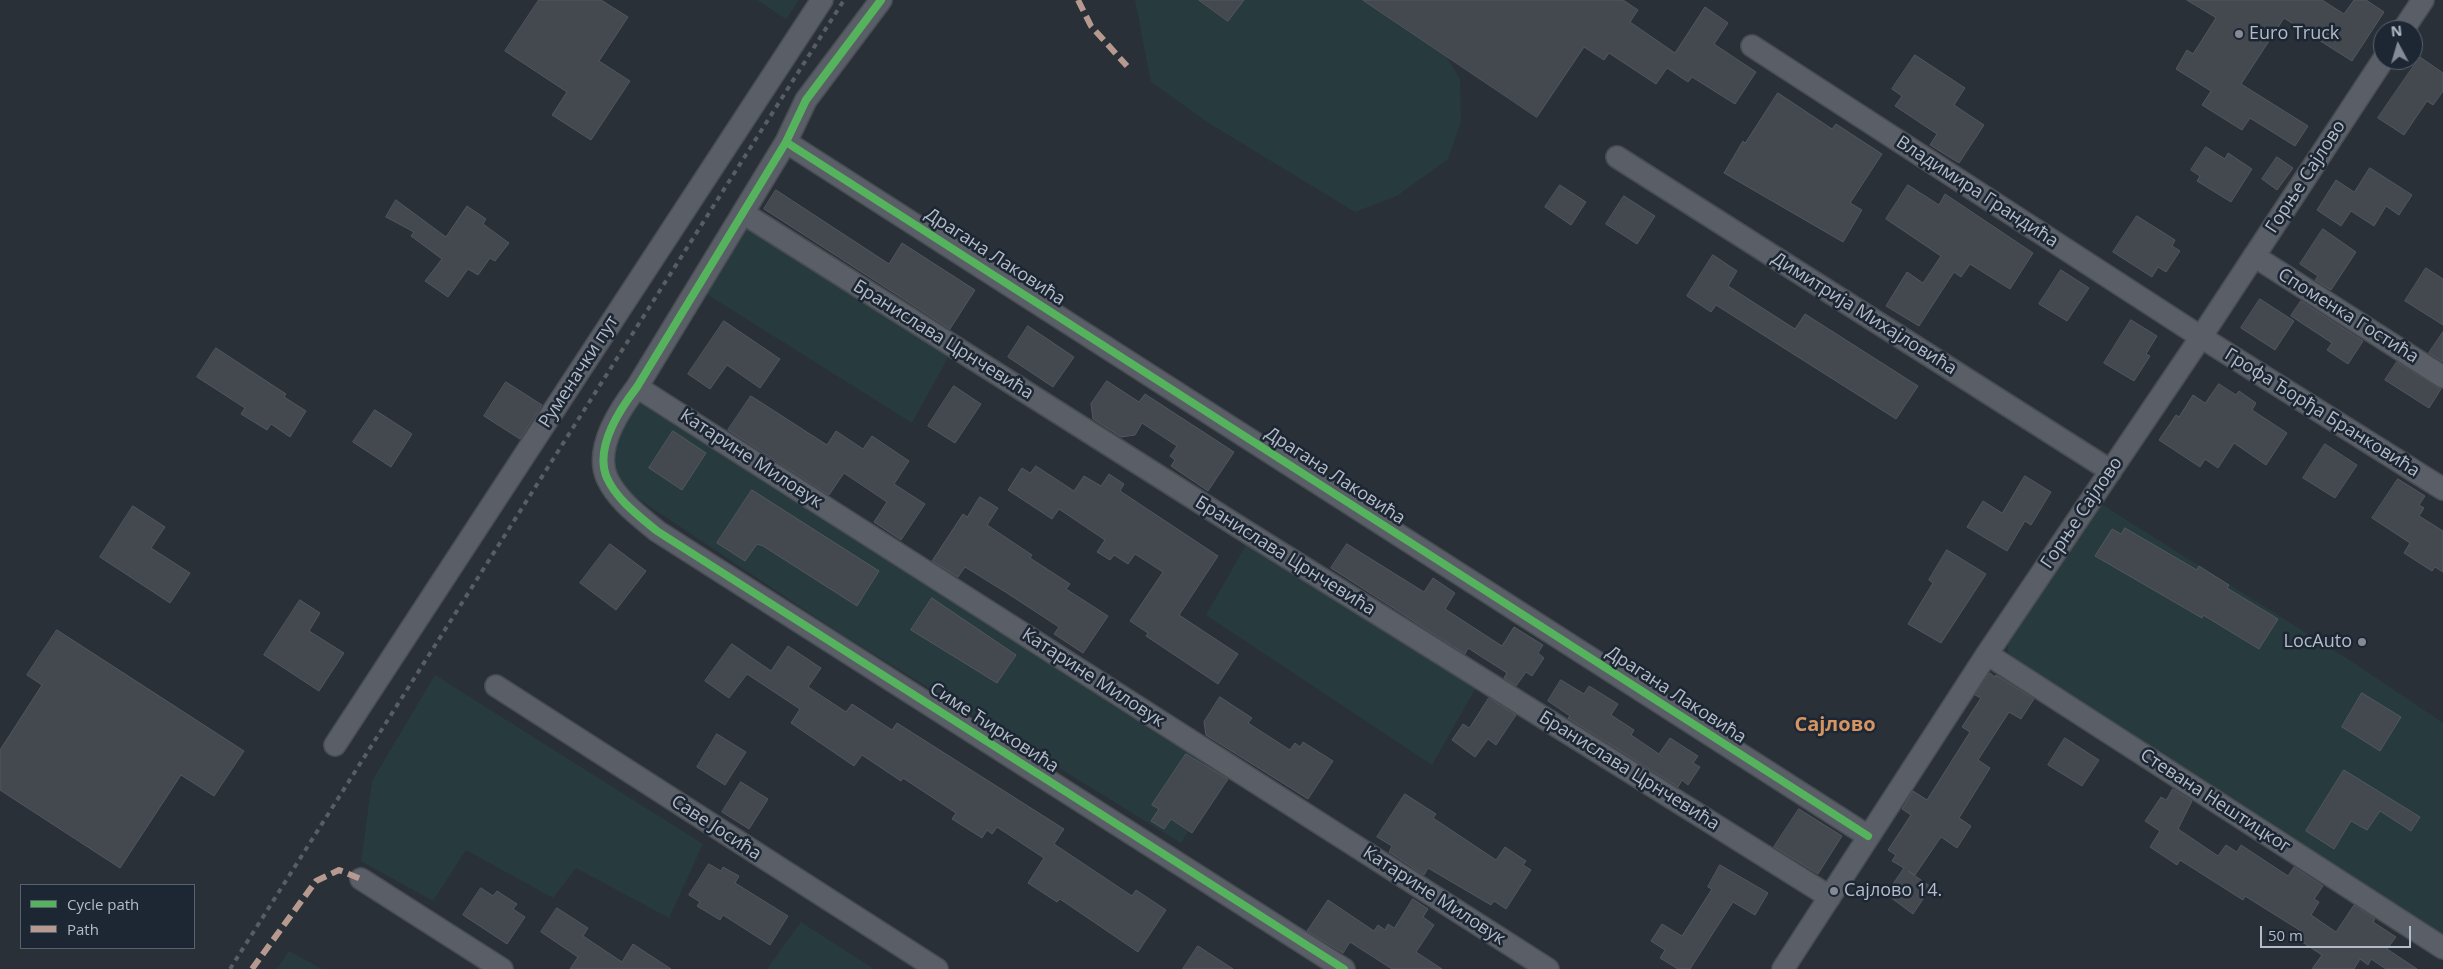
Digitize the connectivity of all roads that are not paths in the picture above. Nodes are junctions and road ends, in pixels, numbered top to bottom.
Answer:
1 (822, 0) edge
2 (881, 0) edge
3 (2423, 0) edge
4 (2410, 20) edge
5 (1752, 46) dead end
6 (2376, 70) edge
7 (786, 142) junction
8 (1617, 157) dead end
9 (743, 213) junction
10 (2254, 256) junction
11 (2201, 338) junction
12 (2443, 377) edge
13 (637, 386) junction
14 (2111, 471) junction
15 (2443, 489) edge
16 (1987, 654) junction
17 (496, 686) dead end
18 (335, 744) dead end
19 (1868, 836) junction
20 (361, 879) dead end
21 (1830, 897) junction
22 (2443, 948) edge
23 (502, 969) edge
24 (937, 969) edge
25 (1344, 969) edge
26 (1548, 969) edge
27 (1784, 969) edge

1 - 18 street, Руменачки пут
2 - 7 street, Симе Ћирковића
3 - 4 street
5 - 11 street, Владимира Грандића
6 - 10 street, Горње Сајлово
7 - 9 street, Симе Ћирковића
7 - 19 street, Драгана Лаковића
8 - 14 street, Димитрија Михајловића
9 - 13 street, Симе Ћирковића
9 - 21 street, Бранислава Црнчевића
10 - 11 street, Горње Сајлово
10 - 12 street, Споменка Гостића
11 - 14 street, Горње Сајлово
11 - 15 street, Грофа Ђорђа Бранковића
13 - 25 street, Симе Ћирковића
13 - 26 street, Катарине Миловук
14 - 16 street, Горње Сајлово
16 - 19 street, Горње Сајлово
16 - 22 street, Стевана Нештицког
17 - 24 street, Саве Јосића
19 - 21 street, Горње Сајлово
20 - 23 street
21 - 27 street, Горње Сајлово

